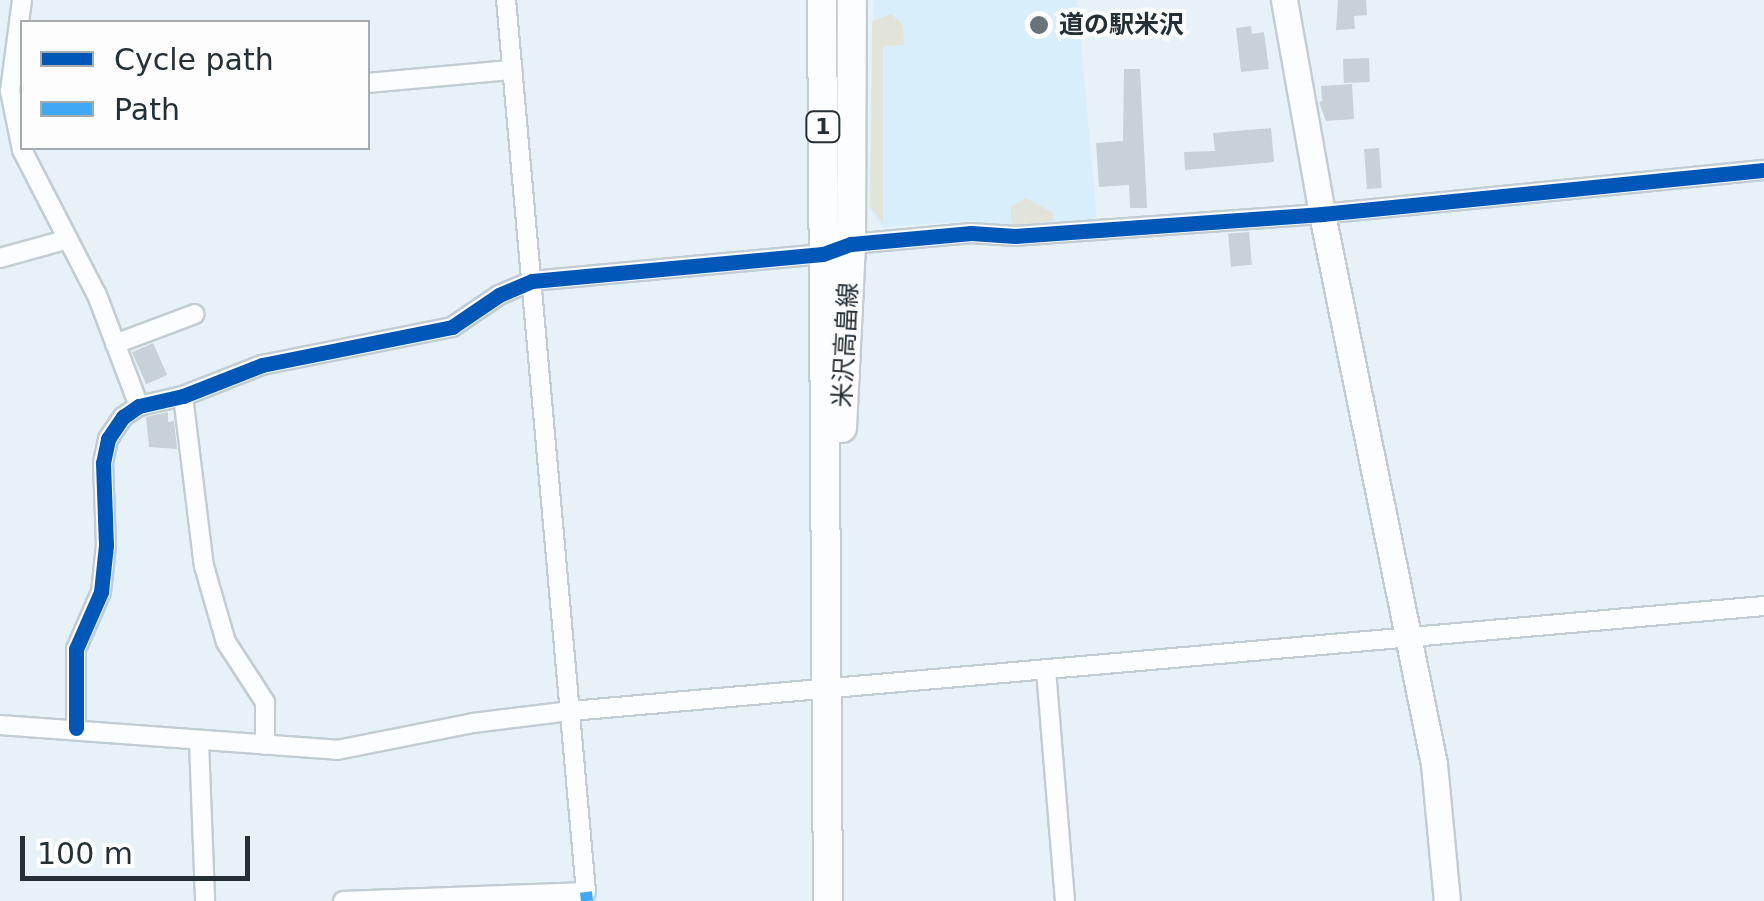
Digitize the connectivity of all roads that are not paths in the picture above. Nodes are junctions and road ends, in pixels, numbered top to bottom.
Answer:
1 (506, 0) edge
2 (822, 0) edge
3 (852, 0) edge
4 (1284, 0) edge
5 (20, 31) edge
6 (512, 70) junction
7 (370, 83) edge
8 (16, 92) edge
9 (20, 131) edge
10 (22, 150) edge
11 (1764, 170) edge
12 (1322, 214) junction
13 (64, 240) junction
14 (850, 244) junction
15 (823, 254) junction
16 (0, 258) edge
17 (532, 280) junction
18 (195, 314) dead end
19 (116, 344) junction
20 (183, 396) junction
21 (139, 406) junction
22 (1764, 606) edge
23 (1408, 637) junction
24 (1046, 670) junction
25 (827, 689) junction
26 (571, 711) junction
27 (0, 725) edge
28 (76, 728) junction
29 (200, 742) junction
30 (266, 745) junction
31 (205, 901) edge
32 (343, 901) edge
33 (828, 901) edge
34 (1065, 901) edge
35 (1447, 901) edge

1 - 6 street
2 - 15 main road, 米沢高畠線 / 1
3 - 14 main road, 米沢高畠線 / 1
4 - 12 street
5 - 8 street
6 - 7 street
6 - 17 street
8 - 9 street
10 - 13 street
11 - 12 street
12 - 14 street
12 - 23 street
13 - 16 street
13 - 19 street
14 - 15 street
14 - 25 main road, 米沢高畠線 / 1
15 - 17 street
15 - 25 main road, 米沢高畠線 / 1
17 - 20 street
17 - 26 street
18 - 19 street
19 - 21 street
20 - 21 street
20 - 30 street
21 - 28 street
22 - 23 street
23 - 24 street
23 - 35 street
24 - 25 street
24 - 34 street
25 - 26 street
25 - 33 main road, 米沢高畠線 / 1
26 - 30 street
26 - 32 street
27 - 28 street
28 - 29 street
29 - 30 street
29 - 31 street

